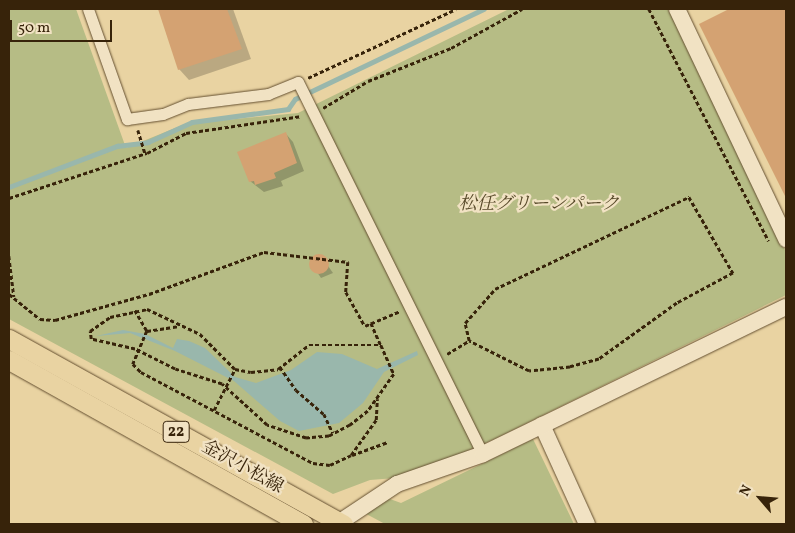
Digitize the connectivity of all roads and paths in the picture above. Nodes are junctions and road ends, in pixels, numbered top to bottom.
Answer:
1 (88, 9) edge
2 (456, 9) edge
3 (522, 9) edge
4 (649, 9) edge
5 (677, 9) edge
6 (301, 85) junction
7 (314, 110) junction
8 (138, 130) dead end
9 (146, 153) junction
10 (9, 198) edge
11 (786, 238) edge
12 (9, 256) edge
13 (9, 294) edge
14 (14, 298) junction
15 (411, 306) junction
16 (786, 307) edge
17 (135, 310) junction
18 (371, 323) junction
19 (178, 326) junction
20 (147, 331) junction
21 (9, 339) edge
22 (469, 341) junction
23 (381, 345) junction
24 (138, 350) junction
25 (437, 359) junction
26 (9, 360) edge
27 (280, 367) junction
28 (236, 369) junction
29 (226, 387) junction
30 (377, 398) junction
31 (214, 410) junction
32 (542, 425) junction
33 (333, 434) junction
34 (388, 442) dead end
35 (483, 454) junction
36 (351, 455) junction
37 (303, 524) edge
38 (340, 524) edge
39 (587, 524) edge

1 - 6 street
2 - 6 path
3 - 7 path
4 - 11 path
5 - 11 street
6 - 7 street
7 - 9 path
7 - 15 street
8 - 9 path
9 - 10 path
12 - 14 path
13 - 14 path
14 - 18 path
15 - 18 path
15 - 25 street
16 - 32 street
17 - 19 path
17 - 20 path
17 - 24 path
18 - 23 path
19 - 20 path
19 - 28 path
20 - 24 path
21 - 38 main road, 金沢小松線 / 22
22 - 22 path
22 - 25 path
23 - 27 path
23 - 30 path
24 - 29 path
24 - 31 path
25 - 35 street
26 - 37 main road, 金沢小松線 / 22
27 - 28 path
27 - 33 path
28 - 29 path
29 - 31 path
29 - 33 path
30 - 33 path
30 - 36 path
31 - 36 path
32 - 35 street
32 - 39 street
34 - 36 path
35 - 38 street

